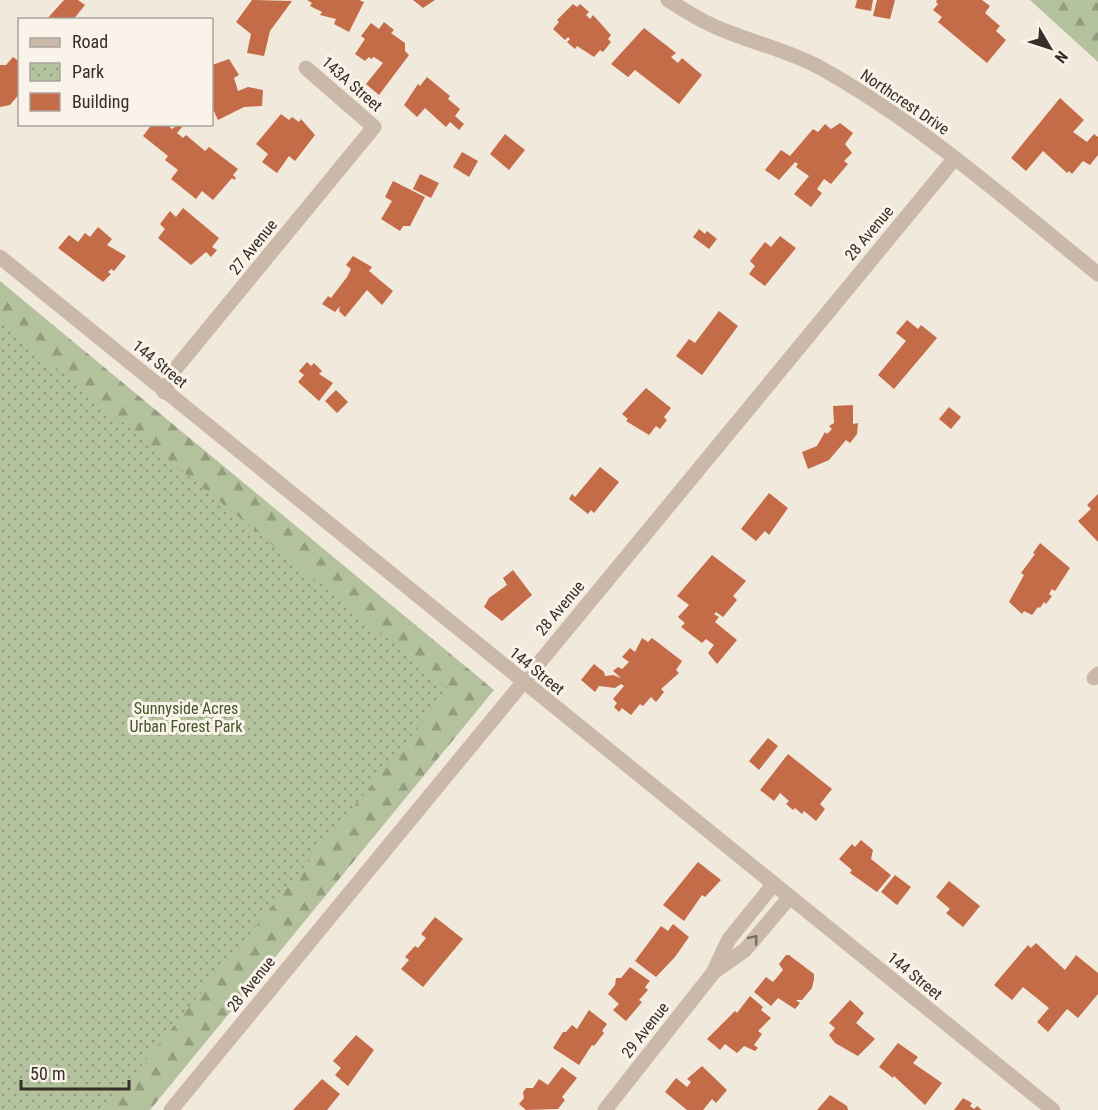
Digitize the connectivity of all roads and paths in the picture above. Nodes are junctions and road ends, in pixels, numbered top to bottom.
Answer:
1 (668, 0) edge
2 (306, 68) dead end
3 (374, 127) joint
4 (955, 158) junction
5 (0, 257) edge
6 (1098, 274) edge
7 (165, 392) junction
8 (522, 682) junction
9 (773, 885) junction
10 (789, 898) junction
11 (713, 973) junction
12 (171, 1110) edge
13 (605, 1110) edge
14 (1053, 1110) edge

1 - 4 street, Northcrest Drive
2 - 3 street, 143A Street
3 - 7 street, 27 Avenue
4 - 6 street, Northcrest Drive
4 - 8 street, 28 Avenue
5 - 7 street, 144 Street
7 - 8 street, 144 Street
8 - 9 street, 144 Street
8 - 12 street, 28 Avenue
9 - 10 street, 144 Street
9 - 11 street, 29 Avenue
11 -> 10 street, 29 Avenue
10 - 14 street, 144 Street
11 - 13 street, 29 Avenue

